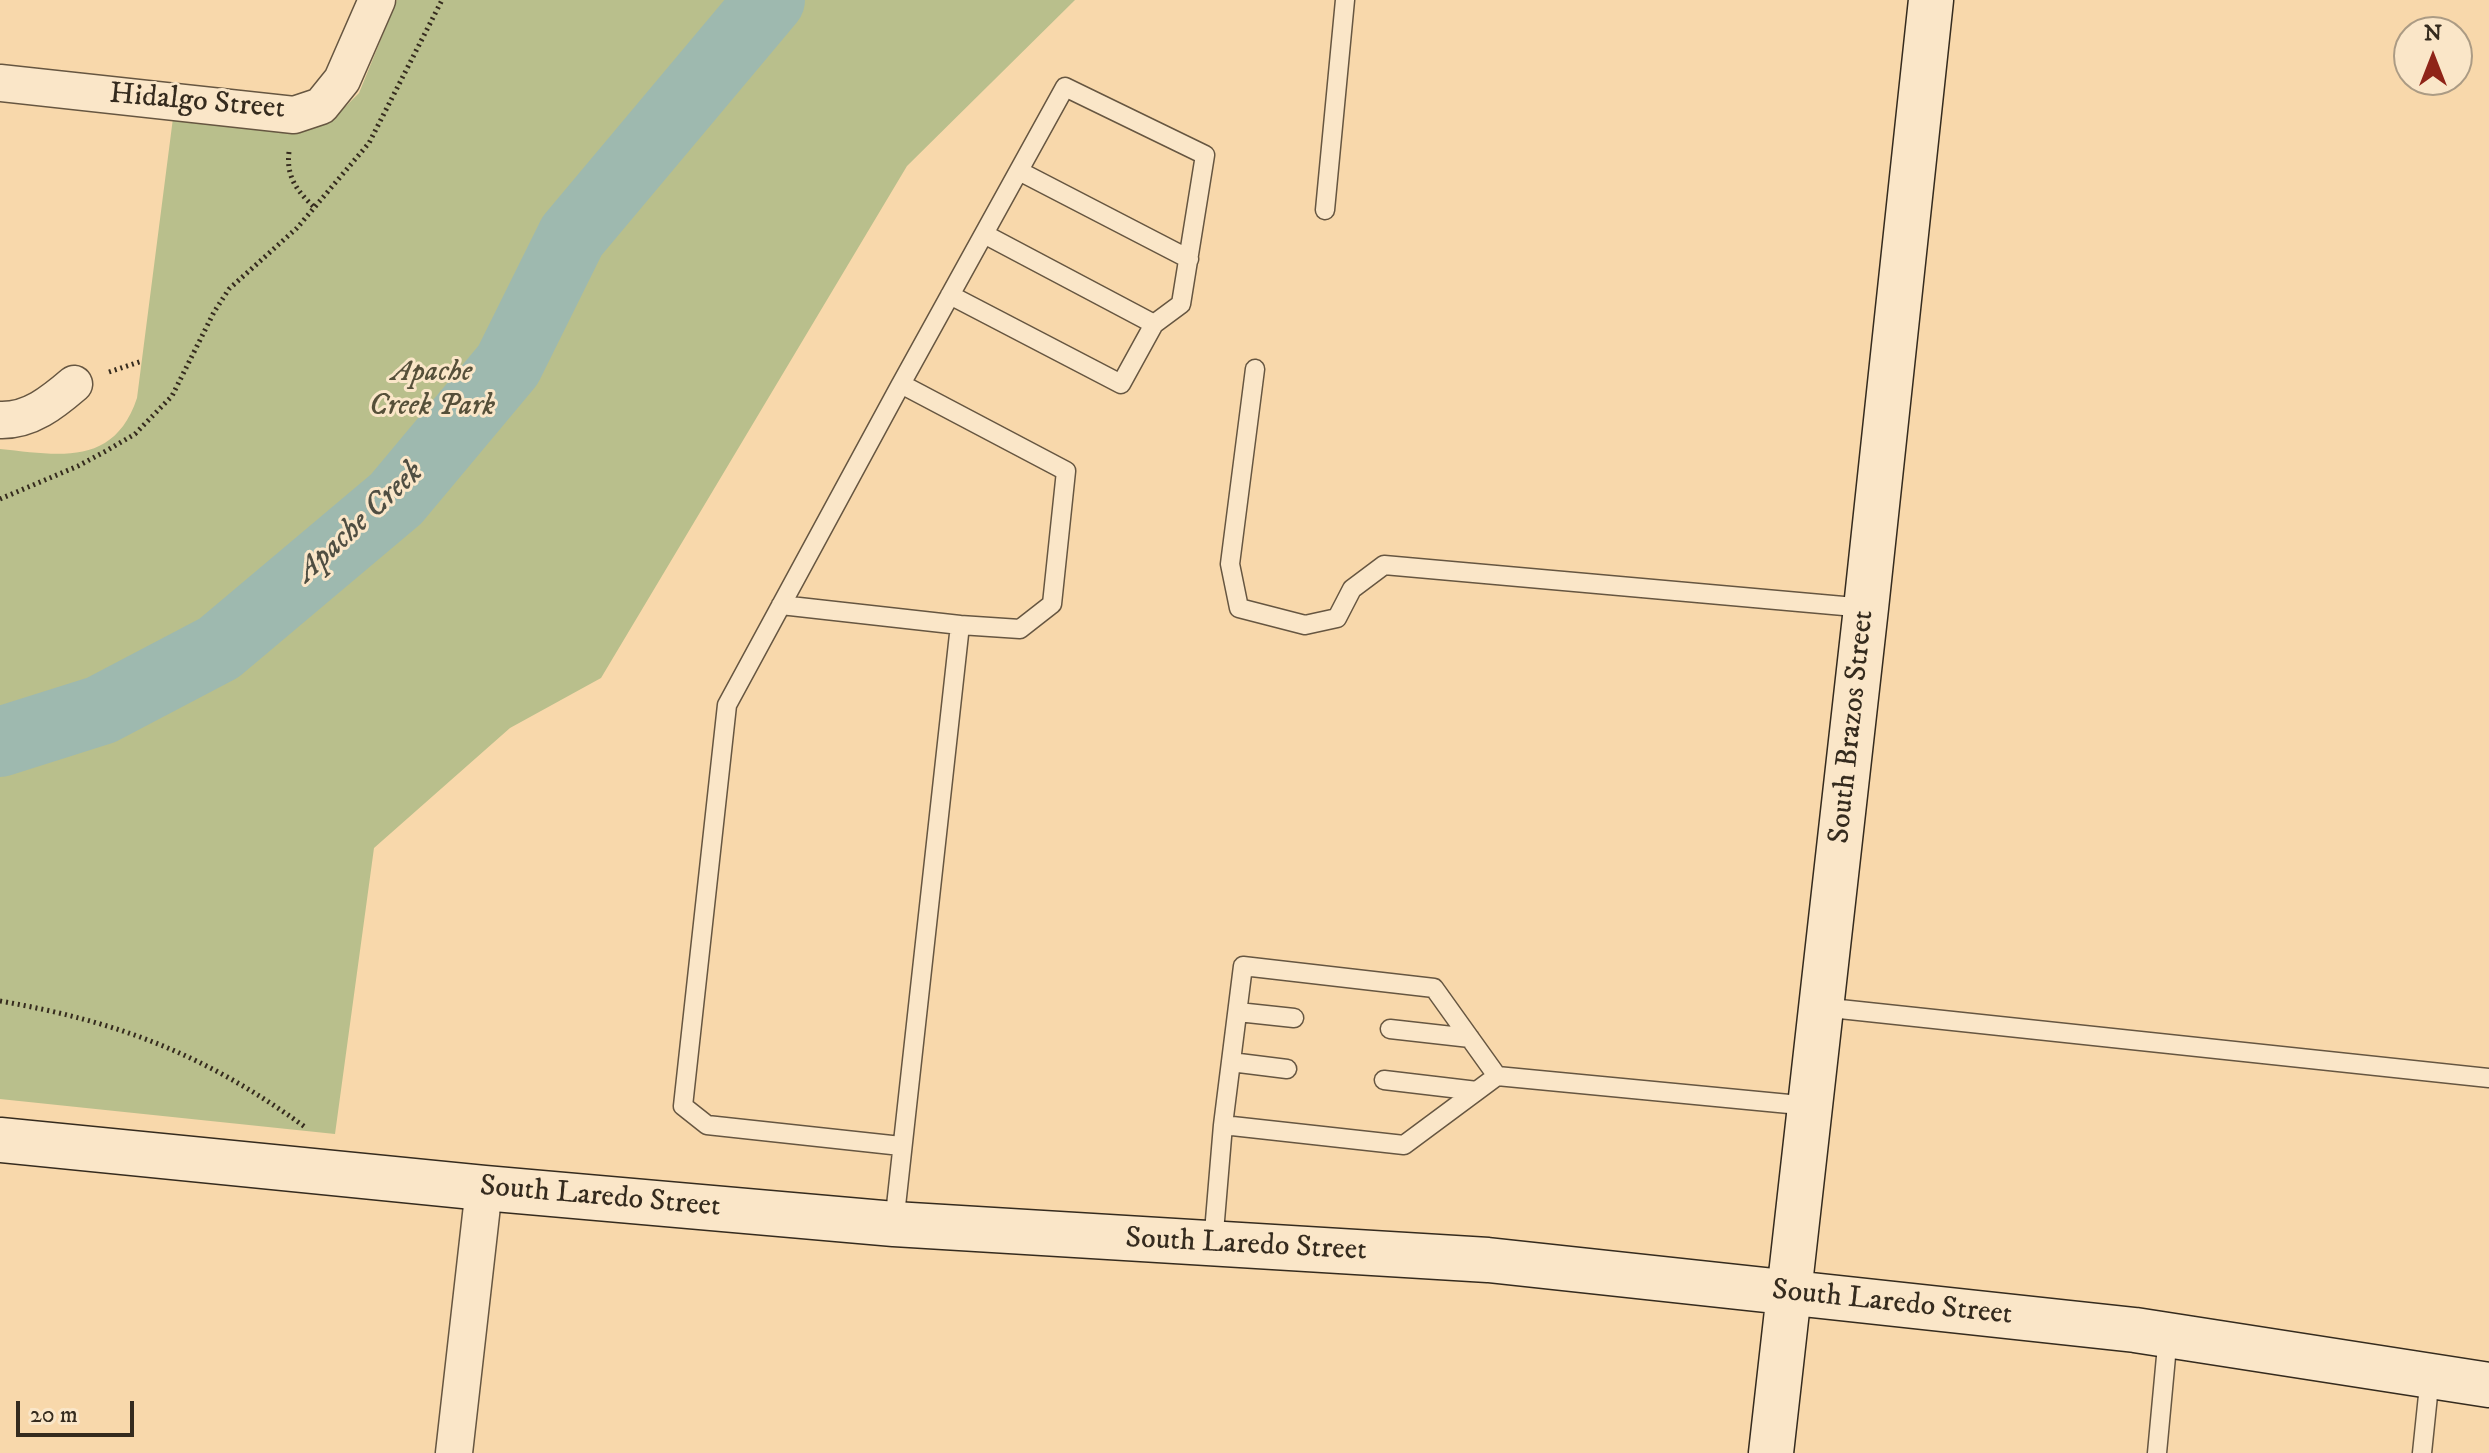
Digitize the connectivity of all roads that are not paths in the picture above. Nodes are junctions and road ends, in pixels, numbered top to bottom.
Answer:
1 (377, 0) edge
2 (1345, 0) edge
3 (1931, 0) edge
4 (0, 83) edge
5 (1019, 171) junction
6 (1325, 210) dead end
7 (984, 234) junction
8 (1189, 259) junction
9 (950, 295) junction
10 (1154, 324) junction
11 (1255, 369) dead end
12 (74, 384) dead end
13 (901, 384) junction
14 (0, 420) edge
15 (781, 605) junction
16 (1866, 608) junction
17 (960, 625) junction
18 (1821, 1007) junction
19 (1238, 1012) junction
20 (1294, 1018) dead end
21 (1390, 1029) dead end
22 (1470, 1038) junction
23 (1231, 1062) junction
24 (1287, 1069) dead end
25 (1497, 1076) junction
26 (2489, 1078) edge
27 (1384, 1080) dead end
28 (1477, 1091) junction
29 (1810, 1106) junction
30 (1223, 1125) junction
31 (0, 1140) edge
32 (901, 1146) junction
33 (484, 1188) junction
34 (894, 1224) junction
35 (1213, 1244) junction
36 (1789, 1293) junction
37 (2168, 1335) junction
38 (2430, 1376) junction
39 (2489, 1385) edge
40 (454, 1453) edge
41 (1771, 1453) edge
42 (2157, 1453) edge
43 (2422, 1453) edge

1 - 4 street, Hidalgo Street
2 - 6 lane
3 - 16 main road, South Brazos Street
5 - 7 lane
5 - 8 lane
5 - 8 lane
7 - 9 lane
7 - 10 lane
8 - 10 lane
9 - 10 lane
9 - 13 lane
11 - 16 lane
12 - 14 street
13 - 15 lane
13 - 17 lane
15 - 17 lane
15 - 32 lane
16 - 18 main road, South Brazos Street
17 - 32 lane
18 - 26 lane
18 - 29 main road, South Brazos Street
19 - 20 lane
19 - 22 lane
19 - 23 lane
21 - 22 lane
22 - 25 lane
23 - 24 lane
23 - 30 lane
25 - 28 lane
25 - 29 lane
27 - 28 lane
28 - 30 lane
29 - 36 main road, South Brazos Street
30 - 35 lane
31 - 33 main road, South Laredo Street
32 - 34 lane
33 - 34 main road, South Laredo Street
33 - 40 street
34 - 35 main road, South Laredo Street
35 - 36 main road, South Laredo Street
36 - 37 main road, South Laredo Street
36 - 41 main road, South Brazos Street
37 - 38 main road, South Laredo Street
37 - 42 lane
38 - 39 main road, South Laredo Street
38 - 43 lane

